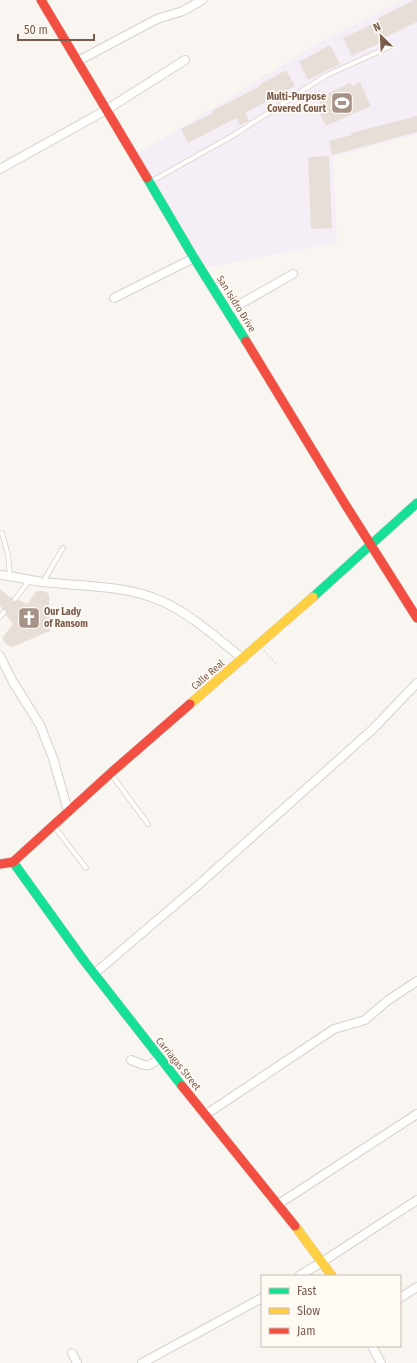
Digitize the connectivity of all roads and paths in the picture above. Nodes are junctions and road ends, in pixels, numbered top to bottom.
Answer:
1 (41, 0) edge
2 (202, 0) edge
3 (389, 47) dead end
4 (185, 60) dead end
5 (78, 61) junction
6 (106, 110) junction
7 (0, 169) edge
8 (150, 183) junction
9 (194, 258) junction
10 (293, 274) dead end
11 (114, 298) dead end
12 (228, 311) junction
13 (417, 503) edge
14 (2, 533) dead end
15 (371, 545) junction
16 (63, 548) dead end
17 (0, 575) edge
18 (10, 576) junction
19 (29, 581) junction
20 (43, 582) junction
21 (14, 599) dead end
22 (4, 612) dead end
23 (0, 617) edge
24 (417, 618) edge
25 (258, 645) junction
26 (0, 656) edge
27 (243, 659) junction
28 (277, 665) dead end
29 (417, 683) edge
30 (111, 774) junction
31 (68, 811) junction
32 (148, 824) dead end
33 (53, 825) junction
34 (13, 862) junction
35 (0, 864) edge
36 (86, 868) dead end
37 (94, 974) junction
38 (417, 981) edge
39 (160, 1058) junction
40 (131, 1060) dead end
41 (417, 1114) edge
42 (205, 1115) junction
43 (417, 1200) edge
44 (277, 1205) junction
45 (322, 1262) junction
46 (301, 1275) edge
47 (331, 1275) edge
48 (417, 1287) edge
49 (401, 1297) edge
50 (261, 1299) edge
51 (373, 1347) edge
52 (72, 1353) dead end
53 (77, 1363) edge
54 (142, 1363) edge
55 (381, 1363) edge

1 - 5 street, San Isidro Drive
2 - 5 street
3 - 8 lane
4 - 6 street
5 - 6 street, San Isidro Drive
6 - 7 street
6 - 8 street, San Isidro Drive
8 - 9 street, San Isidro Drive
9 - 11 street
9 - 12 street, San Isidro Drive
10 - 12 street
12 - 15 street, San Isidro Drive
13 - 15 street, Calle Real
14 - 18 lane
15 - 24 street, San Isidro Drive
15 - 25 street, Calle Real
16 - 20 lane
17 - 18 street
18 - 19 street
19 - 20 street
19 - 21 lane
20 - 27 street
22 - 23 lane
25 - 27 street, Calle Real
25 - 28 path
26 - 31 street
27 - 30 street, Calle Real
29 - 37 street
30 - 31 street, Calle Real
30 - 32 lane
31 - 33 street, Calle Real
33 - 34 street, Calle Real
33 - 36 lane
34 - 35 street
34 - 37 street, Carriagas Street
37 - 39 street, Carriagas Street
38 - 42 street
39 - 40 street
39 - 42 street, Carriagas Street
41 - 44 street
42 - 44 street, Carriagas Street
43 - 45 street
44 - 45 street, Carriagas Street
45 - 46 street
45 - 47 street, Carriagas Street
48 - 49 street
50 - 54 street
51 - 55 street
52 - 53 street

